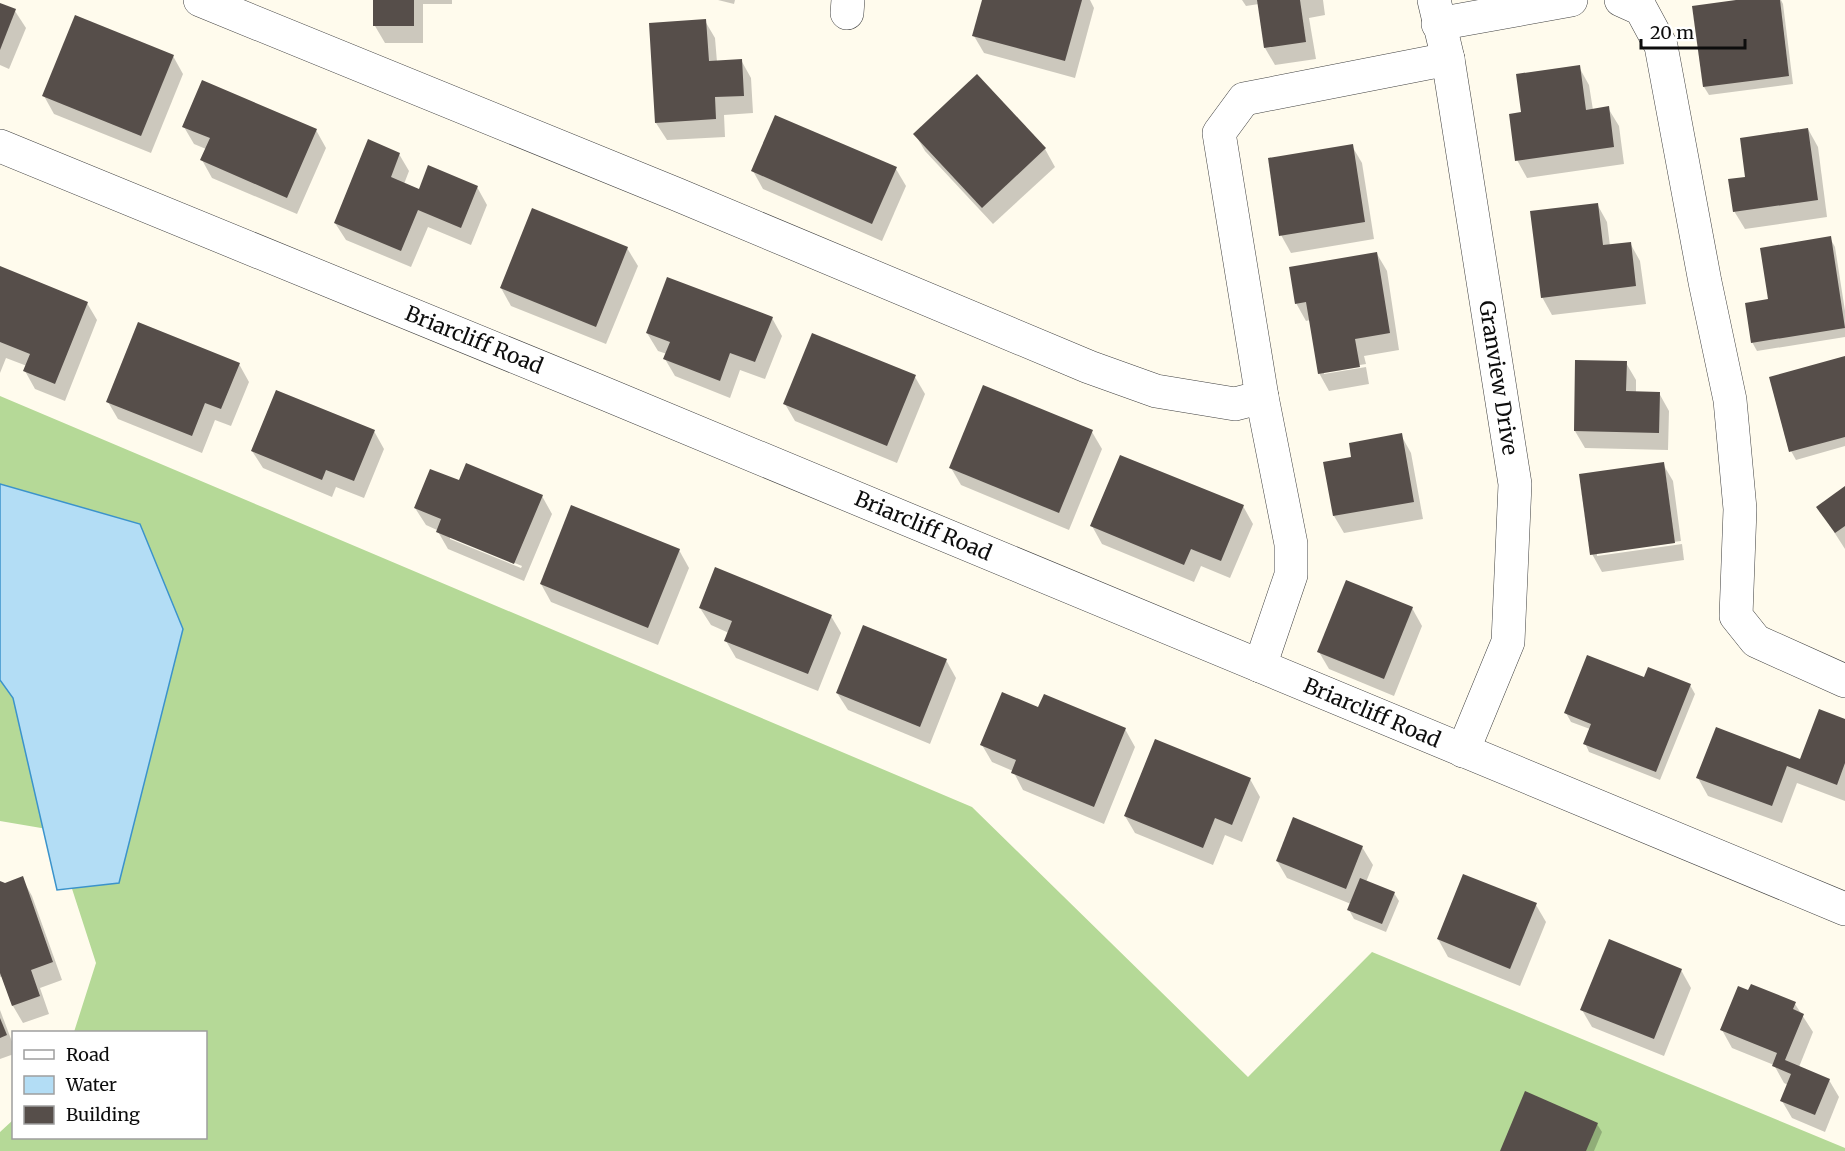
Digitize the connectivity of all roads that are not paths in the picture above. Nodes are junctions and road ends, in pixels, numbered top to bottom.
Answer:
1 (200, 0) edge
2 (1571, 0) edge
3 (1621, 0) edge
4 (1436, 12) edge
5 (1448, 59) junction
6 (0, 147) edge
7 (1262, 397) junction
8 (1260, 666) junction
9 (1845, 681) edge
10 (1463, 751) junction
11 (1845, 909) edge

1 - 7 street
2 - 4 street
3 - 9 street
4 - 5 street, Granview Drive
5 - 7 street
5 - 10 street, Granview Drive
6 - 8 street, Briarcliff Road
7 - 8 street
8 - 10 street, Briarcliff Road
10 - 11 street, Briarcliff Road

